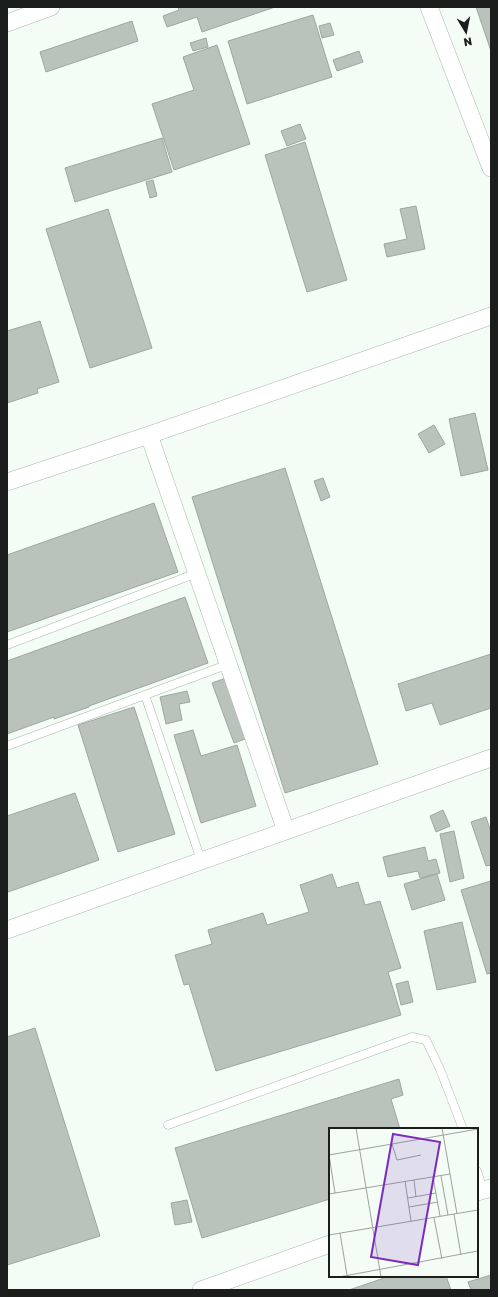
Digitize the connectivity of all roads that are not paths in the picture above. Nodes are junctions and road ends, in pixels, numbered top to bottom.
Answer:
1 (52, 7) edge
2 (429, 7) edge
3 (7, 23) edge
4 (491, 168) edge
5 (491, 316) edge
6 (149, 435) junction
7 (7, 482) edge
8 (197, 573) junction
9 (7, 645) edge
10 (229, 664) junction
11 (145, 695) junction
12 (7, 746) edge
13 (491, 758) edge
14 (286, 831) junction
15 (201, 860) junction
16 (8, 926) edge
17 (168, 1125) dead end
18 (463, 1128) edge
19 (478, 1174) edge
20 (484, 1190) edge
21 (329, 1244) edge
22 (200, 1290) edge

1 - 3 street
2 - 4 street
5 - 6 street
6 - 7 street
6 - 8 street
8 - 9 lane
8 - 10 street
10 - 11 lane
10 - 14 street
11 - 12 lane
11 - 15 lane
13 - 14 street
14 - 15 street
15 - 16 street
17 - 18 lane
19 - 20 lane
21 - 22 street

